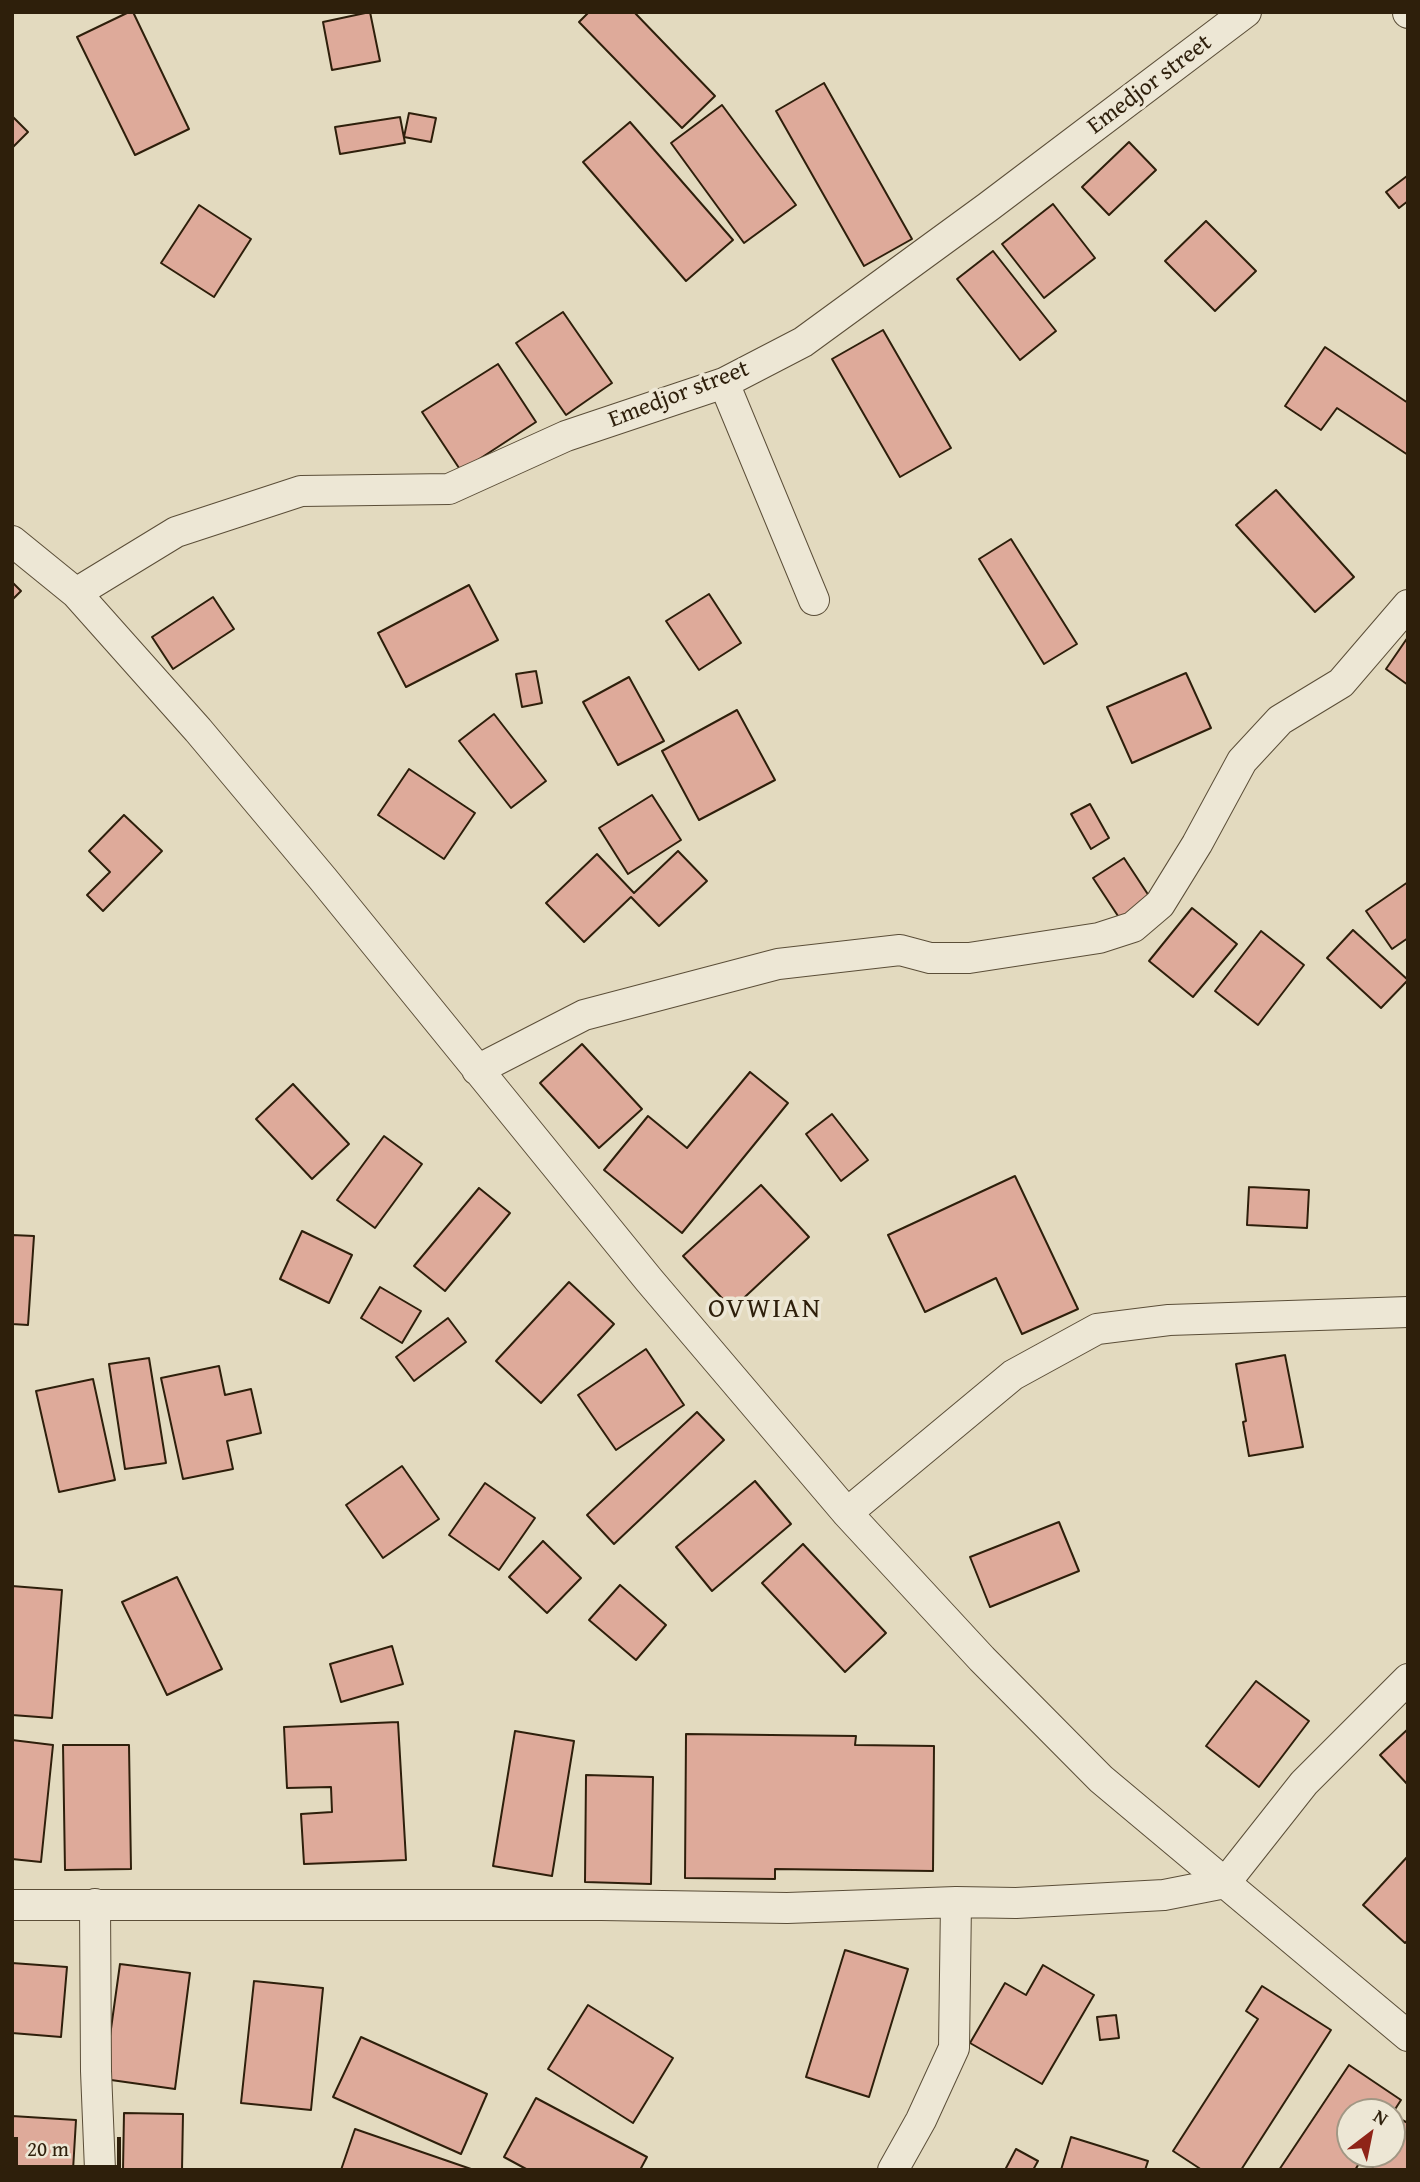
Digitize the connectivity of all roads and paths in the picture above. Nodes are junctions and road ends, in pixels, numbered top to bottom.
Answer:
1 (1246, 12) edge
2 (724, 383) junction
3 (12, 541) edge
4 (76, 593) junction
5 (814, 600) dead end
6 (1408, 605) edge
7 (477, 1070) junction
8 (1408, 1312) edge
9 (847, 1513) junction
10 (1408, 1679) edge
11 (1225, 1883) junction
12 (956, 1902) junction
13 (95, 1904) junction
14 (12, 1905) edge
15 (1408, 2036) edge
16 (100, 2170) edge
17 (893, 2170) edge

1 - 2 street, Emedjor street
2 - 4 street, Emedjor street
2 - 5 street
3 - 4 street
4 - 7 street
6 - 7 street
7 - 9 street
8 - 9 street
9 - 11 street
10 - 11 street
11 - 12 street
11 - 15 street
12 - 13 street
12 - 17 street
13 - 14 street
13 - 16 street

